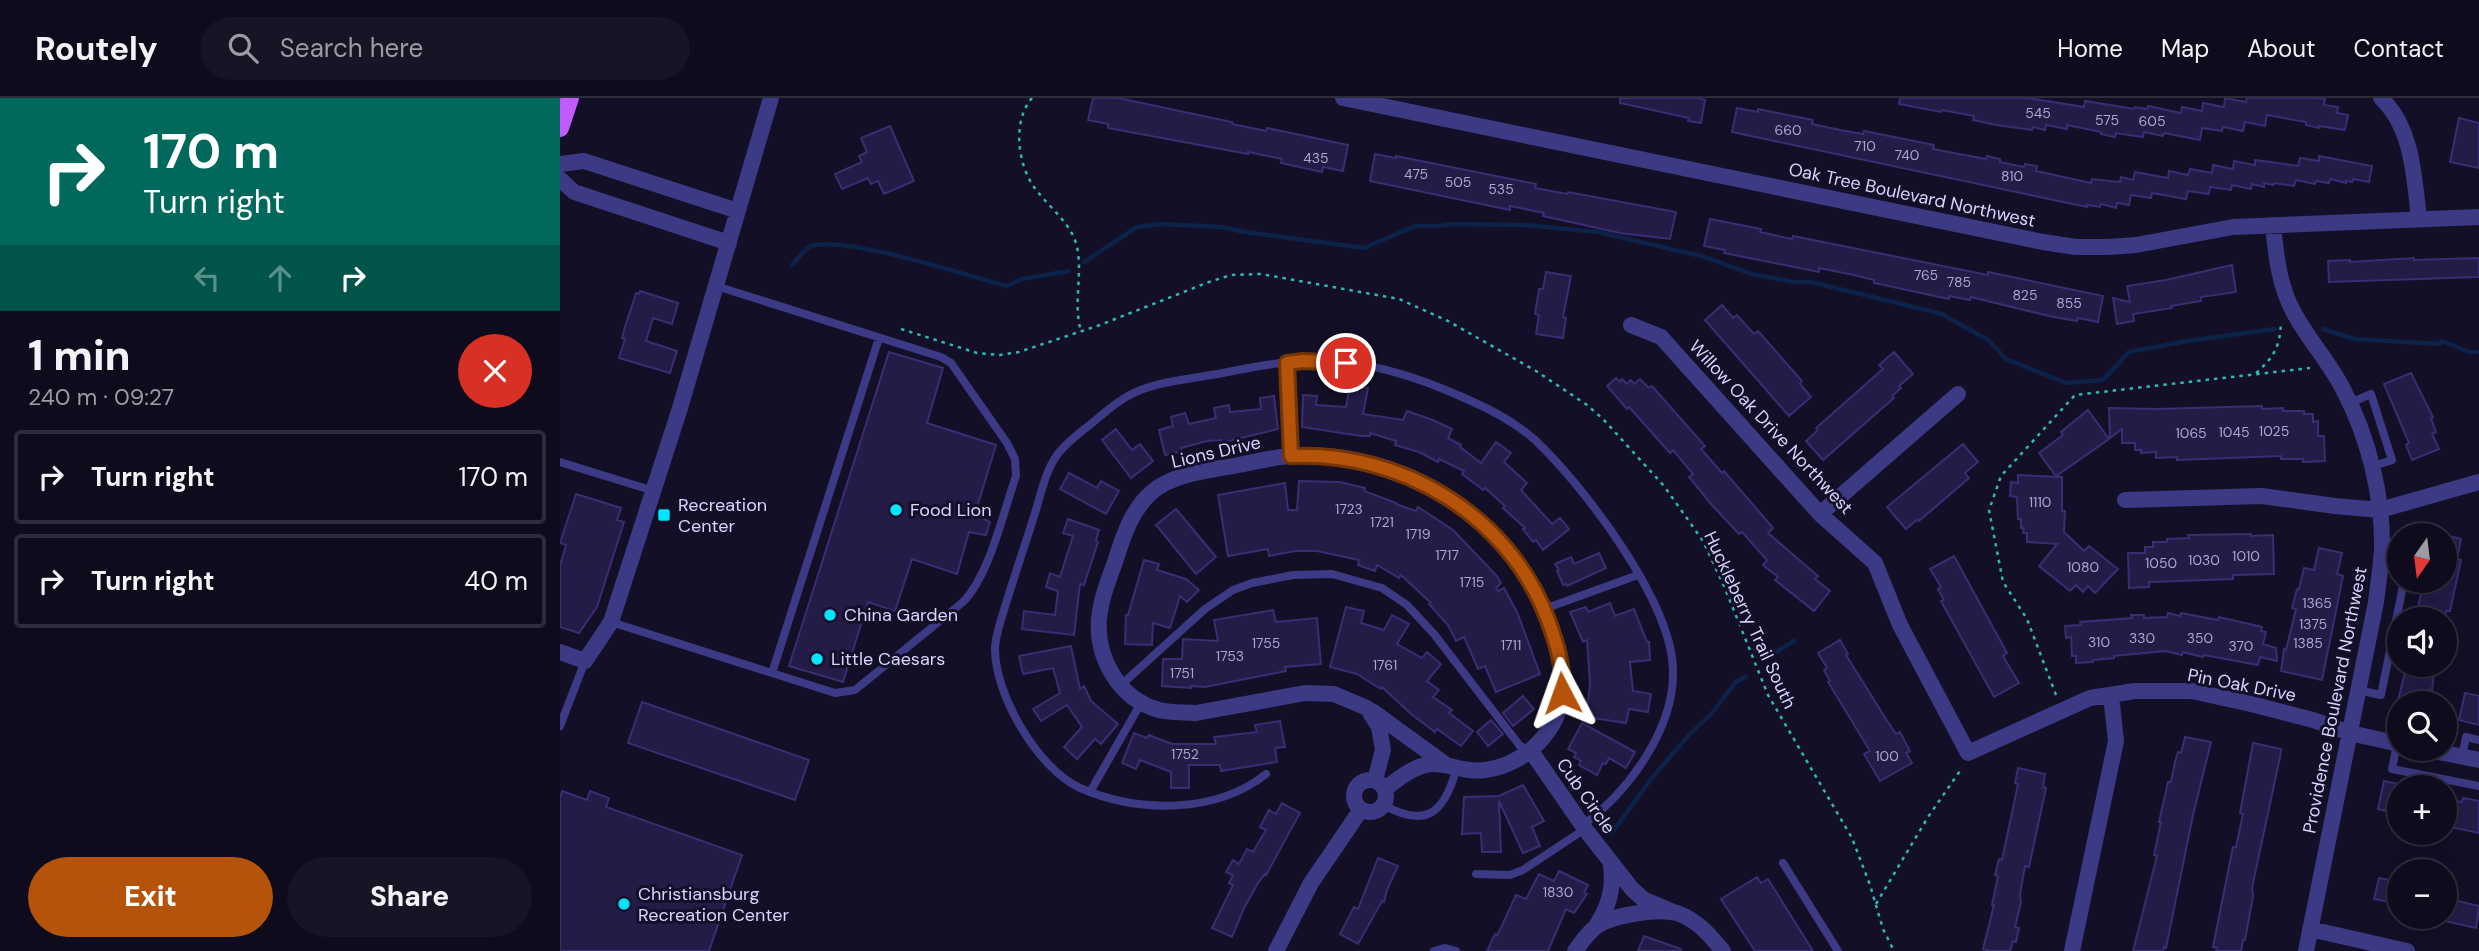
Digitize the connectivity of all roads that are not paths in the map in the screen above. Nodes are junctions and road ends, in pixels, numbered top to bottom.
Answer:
1 (570, 98) edge
2 (771, 98) edge
3 (1343, 98) edge
4 (2381, 98) edge
5 (560, 128) edge
6 (560, 164) edge
7 (560, 179) edge
8 (738, 211) junction
9 (2479, 217) edge
10 (2419, 218) junction
11 (2273, 225) junction
12 (729, 243) junction
13 (716, 286) junction
14 (1631, 325) dead end
15 (879, 338) junction
16 (1287, 363) junction
17 (1958, 394) dead end
18 (2350, 403) junction
19 (1291, 456) junction
20 (560, 462) edge
21 (2371, 467) junction
22 (2479, 482) edge
23 (654, 491) junction
24 (2125, 500) dead end
25 (2380, 509) junction
26 (1820, 514) junction
27 (2382, 548) junction
28 (2387, 549) edge
29 (1638, 575) junction
30 (2402, 593) edge
31 (1544, 609) junction
32 (611, 622) junction
33 (560, 652) edge
34 (585, 661) junction
35 (772, 673) junction
36 (1121, 685) junction
37 (2358, 690) junction
38 (2111, 695) junction
39 (1140, 703) junction
40 (1367, 708) junction
41 (562, 715) edge
42 (560, 726) edge
43 (2350, 733) junction
44 (2479, 740) edge
45 (2387, 741) edge
46 (1531, 751) junction
47 (1968, 753) joint
48 (2457, 756) edge
49 (2462, 757) junction
50 (2479, 760) edge
51 (2394, 761) edge
52 (1453, 769) junction
53 (1266, 774) dead end
54 (2479, 786) edge
55 (1381, 791) junction
56 (1090, 792) junction
57 (1360, 811) junction
58 (1584, 827) junction
59 (1610, 863) junction
60 (1783, 863) dead end
61 (1476, 874) dead end
62 (1676, 913) junction
63 (1597, 926) junction
64 (2310, 929) junction
65 (1276, 951) edge
66 (1434, 951) edge
67 (1456, 951) edge
68 (1575, 951) edge
69 (1723, 951) edge
70 (1838, 951) edge
71 (2071, 951) edge
72 (2306, 951) edge
73 (2407, 951) edge

1 - 5 main road
2 - 8 street
3 - 11 street, Oak Tree Boulevard Northwest
4 - 10 street
6 - 8 street
7 - 12 street
8 - 12 street
9 - 10 street, Oak Tree Boulevard Northwest
10 - 11 street, Oak Tree Boulevard Northwest
11 - 18 street, Providence Boulevard Northwest
12 - 13 street
13 - 15 lane
13 - 23 street
14 - 26 street, Willow Oak Drive Northwest
15 - 35 lane
15 - 35 lane
16 - 19 lane
16 - 29 lane
16 - 56 lane
17 - 26 street
18 - 21 street, Providence Boulevard Northwest
18 - 21 lane
19 - 31 street, Lions Drive
19 - 36 street, Lions Drive
20 - 23 lane
21 - 25 street, Providence Boulevard Northwest
22 - 25 street
23 - 32 street
24 - 25 street
25 - 27 street, Providence Boulevard Northwest
26 - 47 street, Willow Oak Drive Northwest
27 - 28 lane
27 - 37 street, Providence Boulevard Northwest
29 - 31 lane
29 - 58 lane
30 - 37 lane
31 - 46 street, Lions Drive
32 - 34 street
32 - 35 lane
33 - 34 street
34 - 41 lane
36 - 39 street, Lions Drive
36 - 46 lane
37 - 43 street, Providence Boulevard Northwest
38 - 43 street, Pin Oak Drive
38 - 47 street, Pin Oak Drive
38 - 71 street
39 - 40 street, Lions Drive
39 - 56 lane
40 - 52 street, Lions Drive
40 - 55 street
41 - 42 lane
43 - 45 street, Pin Oak Drive
43 - 64 street, Providence Boulevard Northwest
44 - 49 lane
46 - 52 street, Lions Drive
46 - 58 street, Cub Circle
48 - 49 street
49 - 50 street
51 - 54 lane
52 - 55 street, Lions Drive
52 - 55 lane
53 - 56 lane
55 - 57 street
55 - 57 street
57 - 65 street
58 - 59 street, Cub Circle
58 - 61 lane
59 - 62 street, Cub Circle
59 - 63 street, Cub Circle
60 - 70 lane
62 - 63 street
62 - 69 street, Cub Circle
63 - 68 street, Cub Circle
64 - 72 street, Providence Boulevard Northwest
64 - 73 street
66 - 67 lane

